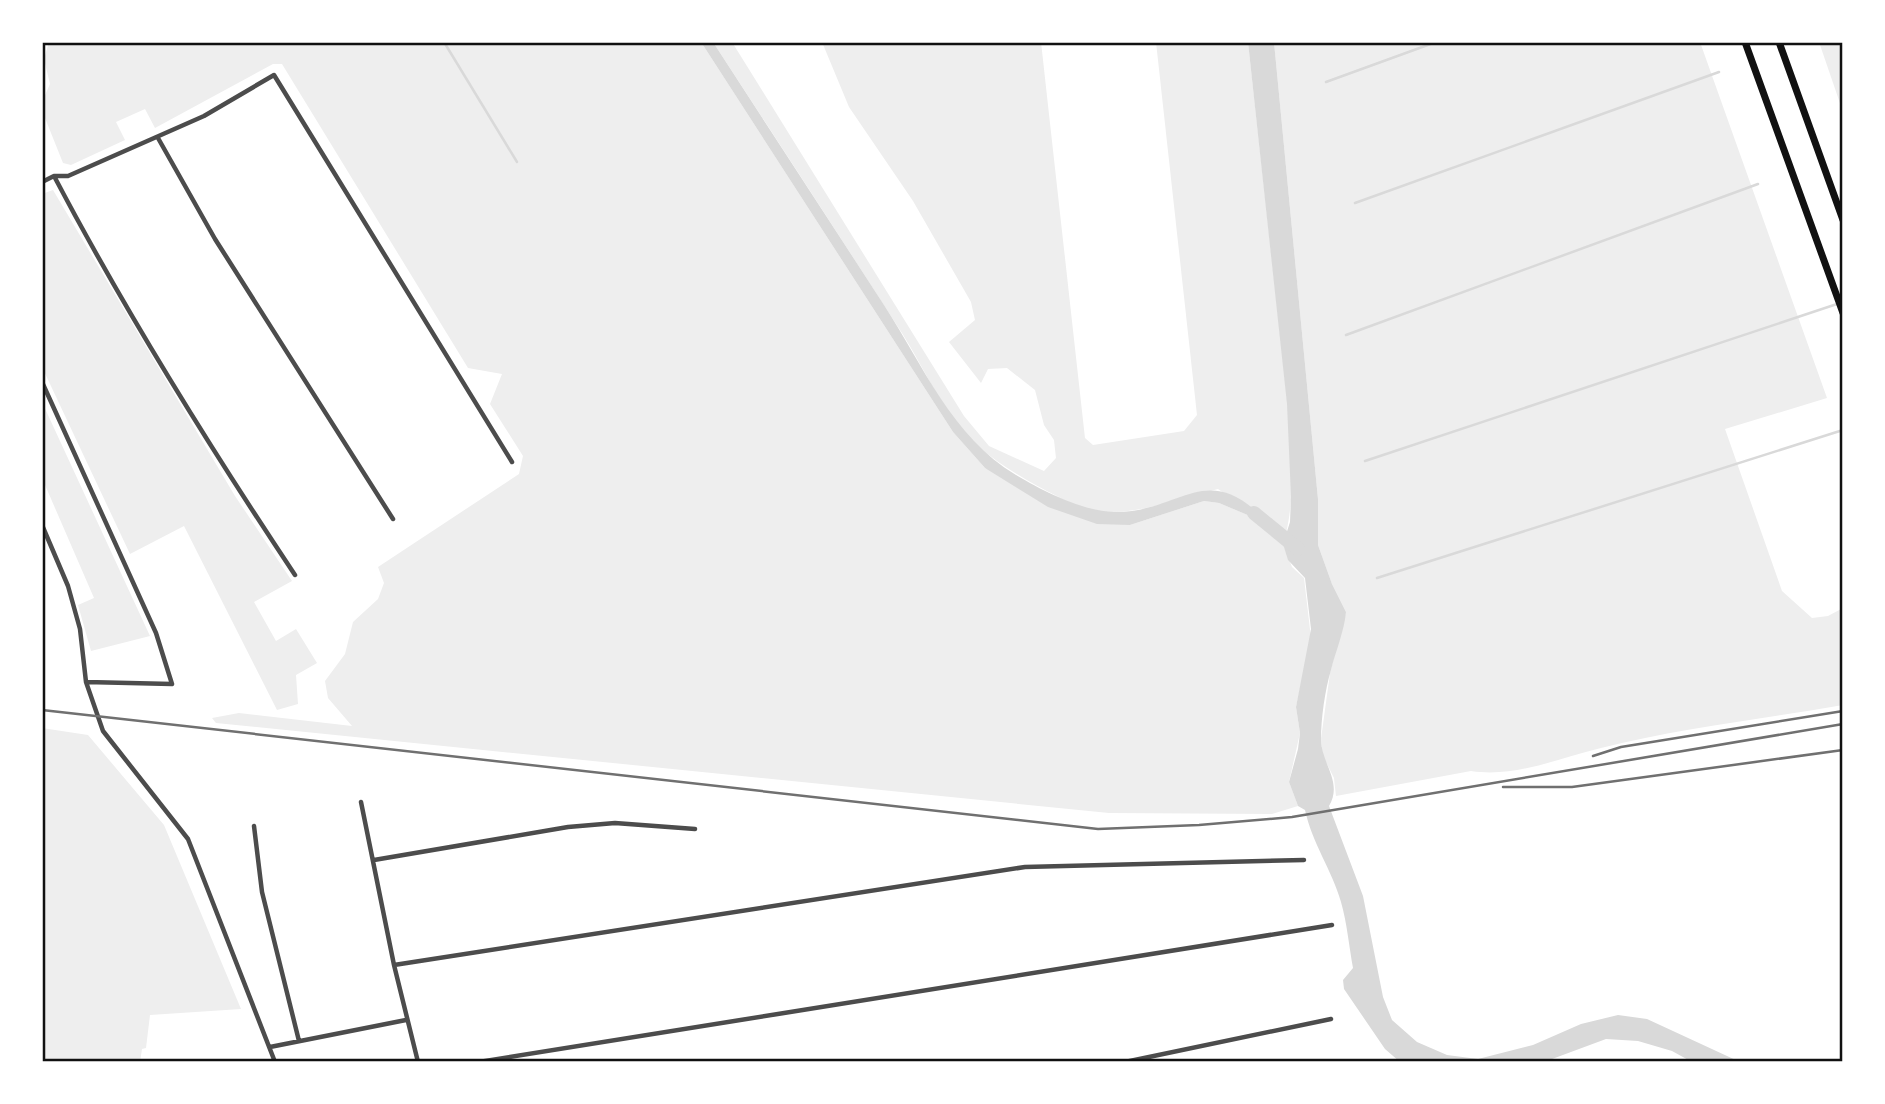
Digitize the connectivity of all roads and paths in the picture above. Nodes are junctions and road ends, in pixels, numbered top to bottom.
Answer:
1 (1745, 42) edge
2 (1779, 42) edge
3 (158, 138) junction
4 (54, 176) junction
5 (42, 182) edge
6 (1843, 220) edge
7 (1843, 313) edge
8 (42, 382) edge
9 (512, 462) dead end
10 (393, 519) dead end
11 (42, 525) edge
12 (295, 575) dead end
13 (86, 682) junction
14 (361, 802) dead end
15 (254, 826) dead end
16 (695, 829) dead end
17 (374, 860) junction
18 (1304, 860) dead end
19 (1332, 925) dead end
20 (394, 965) junction
21 (1331, 1018) dead end
22 (405, 1020) junction
23 (299, 1041) junction
24 (270, 1048) junction
25 (275, 1062) edge
26 (418, 1062) edge
27 (479, 1062) edge
28 (1125, 1062) edge

1 - 7 highway
2 - 6 highway
3 - 4 street
3 - 9 street
3 - 10 street
4 - 5 street
4 - 12 street
8 - 13 street
11 - 13 street
13 - 24 street
14 - 17 street
15 - 23 street
16 - 17 street
17 - 20 street
18 - 20 street
19 - 27 street
20 - 22 street
21 - 28 street
22 - 23 street
22 - 26 street
23 - 24 street
24 - 25 street

